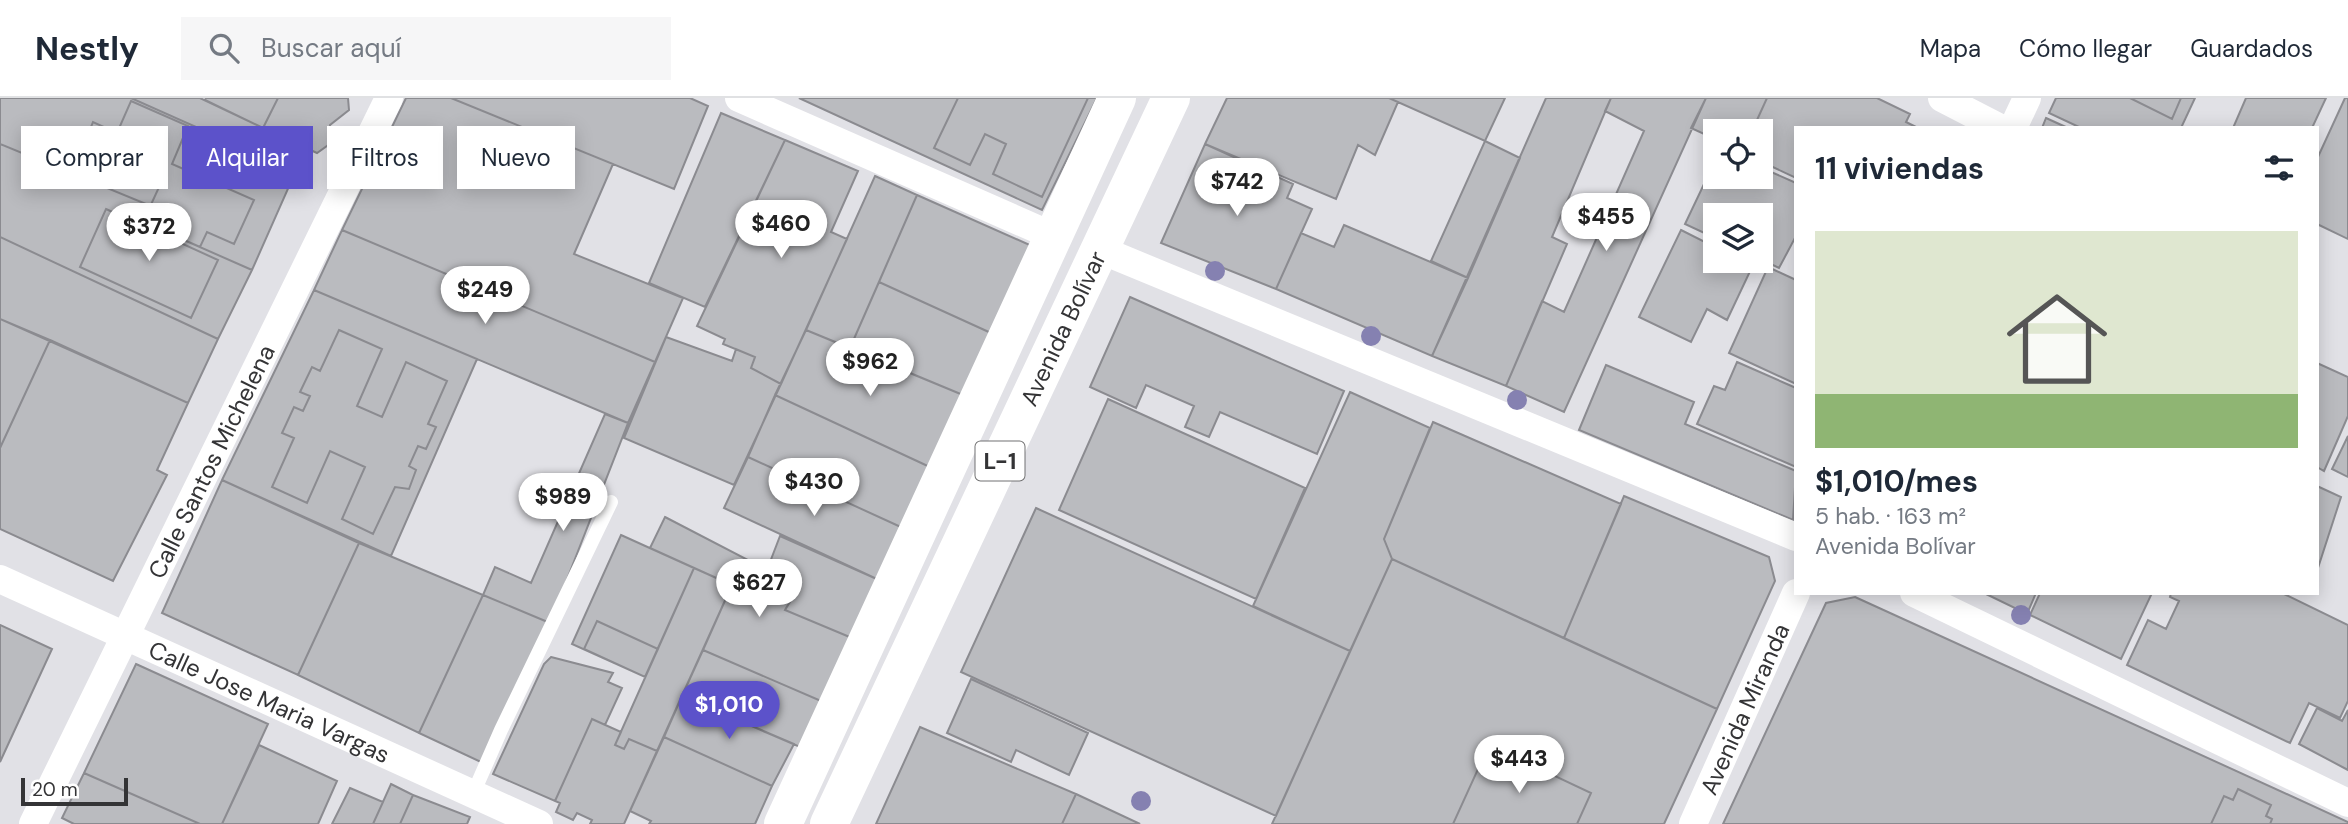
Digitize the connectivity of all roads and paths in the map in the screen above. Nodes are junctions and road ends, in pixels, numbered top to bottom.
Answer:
1 (388, 98) edge
2 (739, 98) edge
3 (1117, 98) edge
4 (1171, 98) edge
5 (1942, 98) edge
6 (2027, 98) edge
7 (1996, 126) edge
8 (2014, 126) edge
9 (1054, 236) junction
10 (1101, 250) junction
11 (611, 502) dead end
12 (1794, 536) edge
13 (0, 579) edge
14 (1795, 595) edge
15 (1918, 595) edge
16 (124, 635) junction
17 (473, 794) junction
18 (2348, 803) edge
19 (33, 824) edge
20 (539, 824) edge
21 (783, 824) edge
22 (829, 824) edge
23 (1693, 824) edge

1 - 16 street, Calle Santos Michelena
2 - 9 street
3 - 9 main road, Avenida Bolívar / L-1
4 - 10 main road, Avenida Bolívar / L-1
5 - 7 street
6 - 8 street
9 - 21 main road, Avenida Bolívar / L-1
10 - 12 street
10 - 22 main road, Avenida Bolívar / L-1
11 - 17 lane
13 - 16 street, Calle Jose Maria Vargas
14 - 23 street, Avenida Miranda
15 - 18 street
16 - 17 street, Calle Jose Maria Vargas
16 - 19 street, Calle Santos Michelena
17 - 20 street, Calle Jose Maria Vargas

